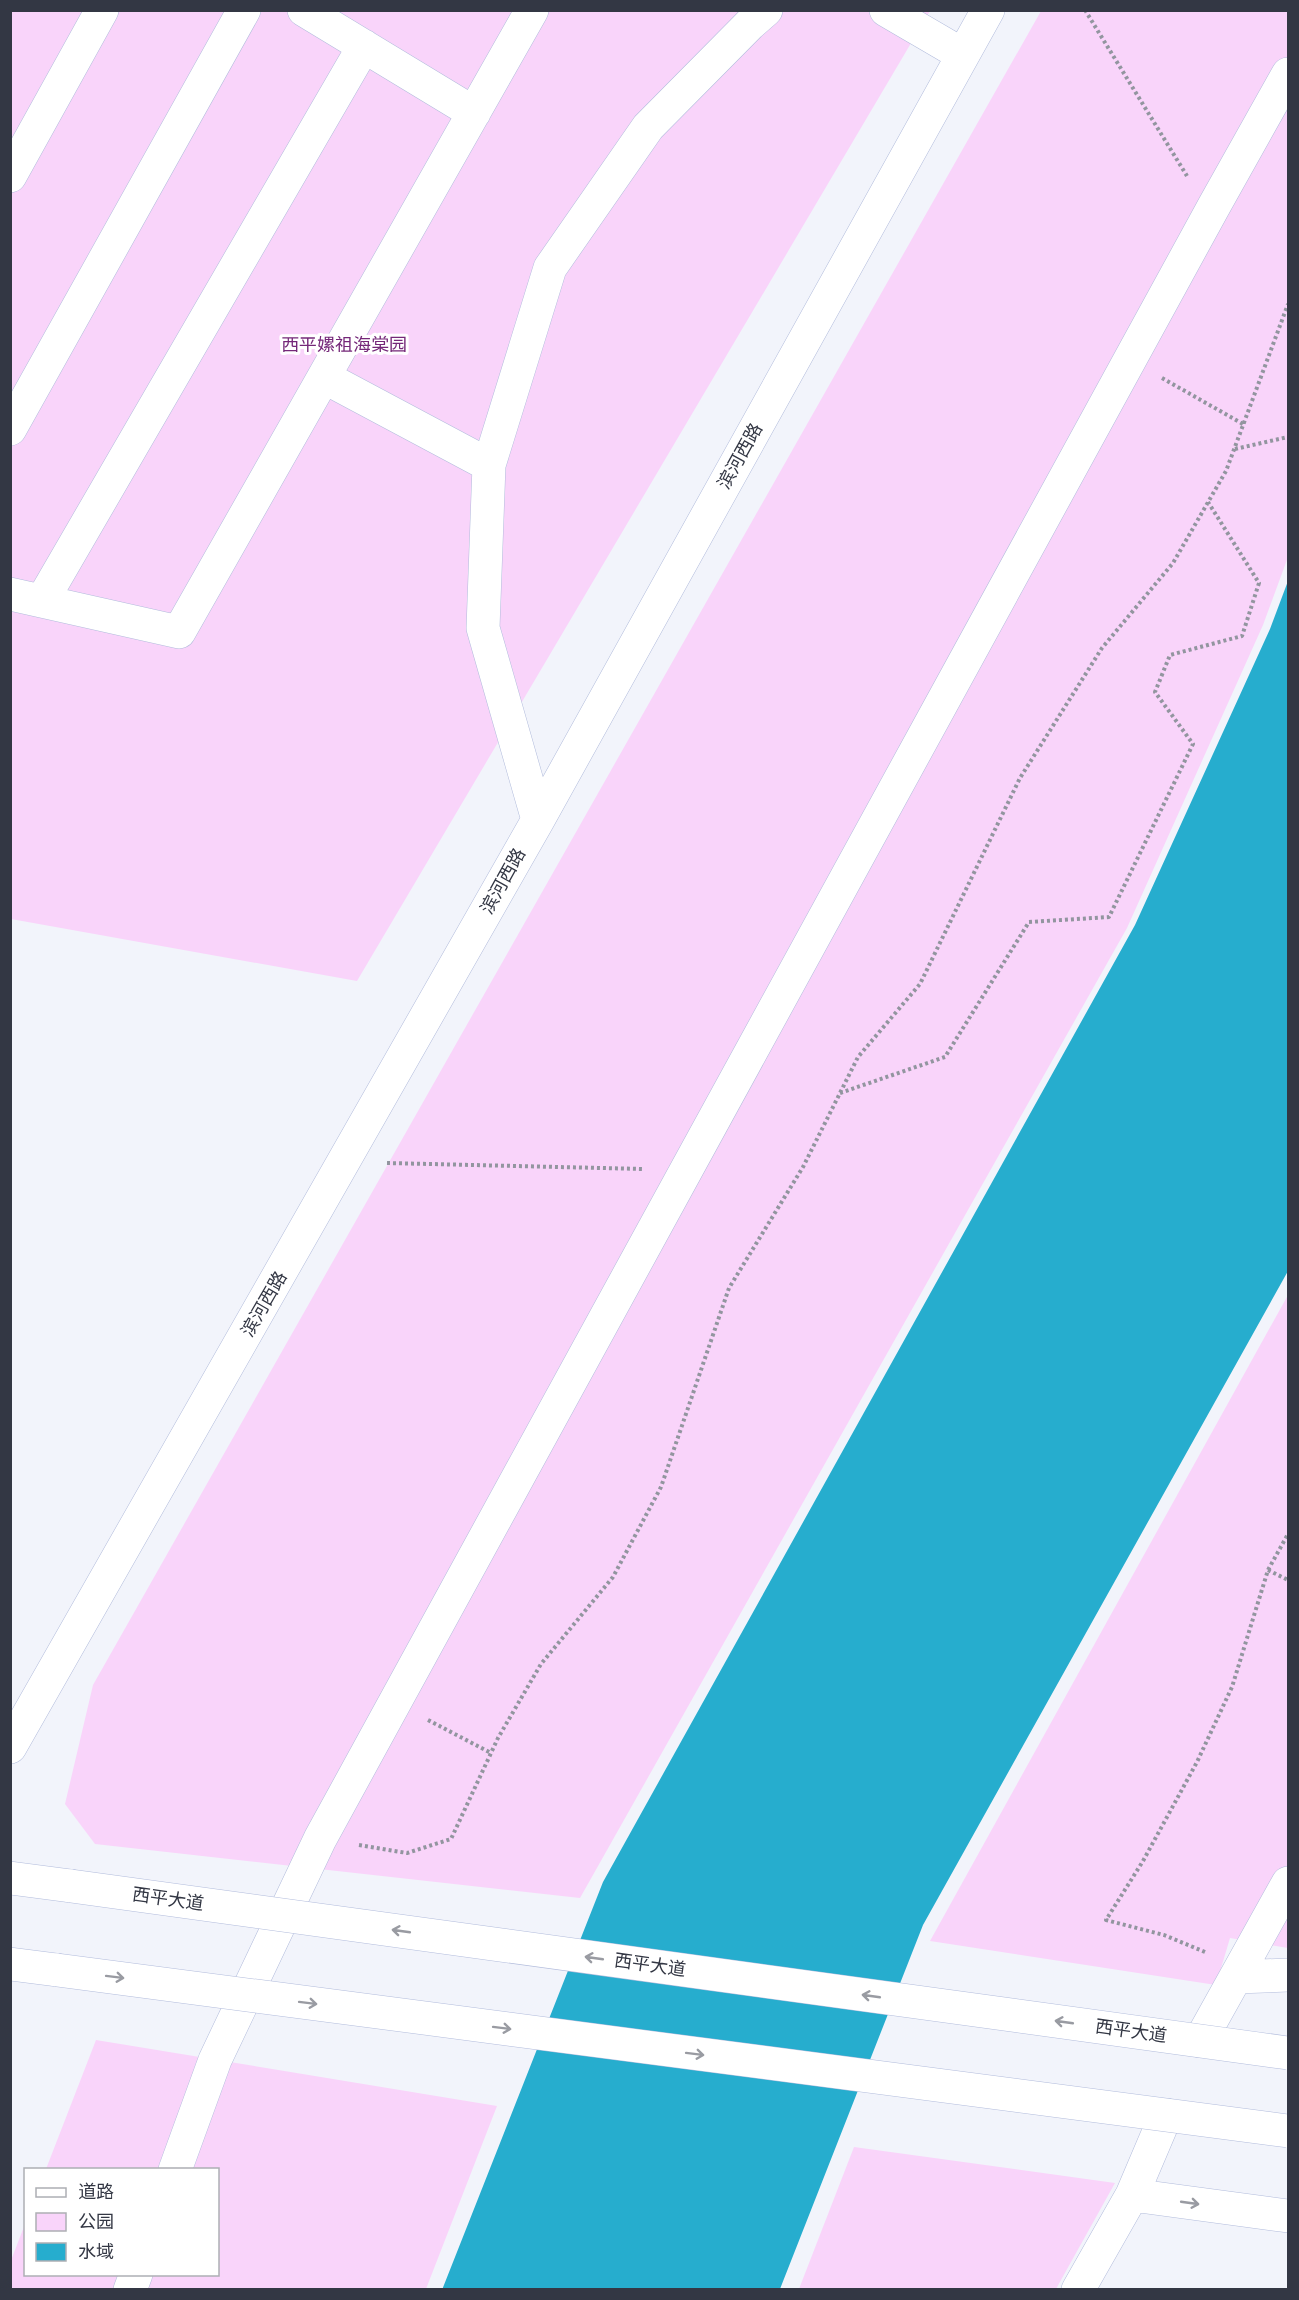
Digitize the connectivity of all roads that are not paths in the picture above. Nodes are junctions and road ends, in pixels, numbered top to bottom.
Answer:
1 (102, 10) edge
2 (244, 10) edge
3 (304, 10) edge
4 (532, 10) edge
5 (766, 10) edge
6 (886, 10) edge
7 (988, 10) edge
8 (364, 46) junction
9 (963, 55) junction
10 (1288, 74) edge
11 (474, 113) junction
12 (10, 176) edge
13 (324, 377) junction
14 (10, 429) edge
15 (489, 465) junction
16 (10, 594) edge
17 (42, 601) junction
18 (538, 820) junction
19 (10, 1747) edge
20 (10, 1878) edge
21 (1288, 1883) edge
22 (10, 1964) edge
23 (1239, 1972) junction
24 (1288, 1975) edge
25 (1200, 2041) junction
26 (1288, 2053) edge
27 (1166, 2115) junction
28 (1288, 2131) edge
29 (175, 2168) edge
30 (1132, 2195) junction
31 (1288, 2216) edge
32 (1078, 2289) edge

1 - 12 street
2 - 14 street
3 - 8 street
4 - 11 street
5 - 15 street
6 - 9 street
7 - 9 street, 滨河西路
8 - 11 street
8 - 17 street
9 - 18 street, 滨河西路
10 - 29 street
11 - 13 street
13 - 15 street
13 - 17 street
15 - 18 street
16 - 17 street
18 - 19 street, 滨河西路
25 -> 20 street, 西平大道, bridge
21 - 23 street
22 -> 27 street, bridge
23 - 24 street
23 - 25 street
25 - 26 street, 西平大道, bridge
27 - 28 street, bridge
27 - 30 street
30 -> 31 street
30 - 32 street

